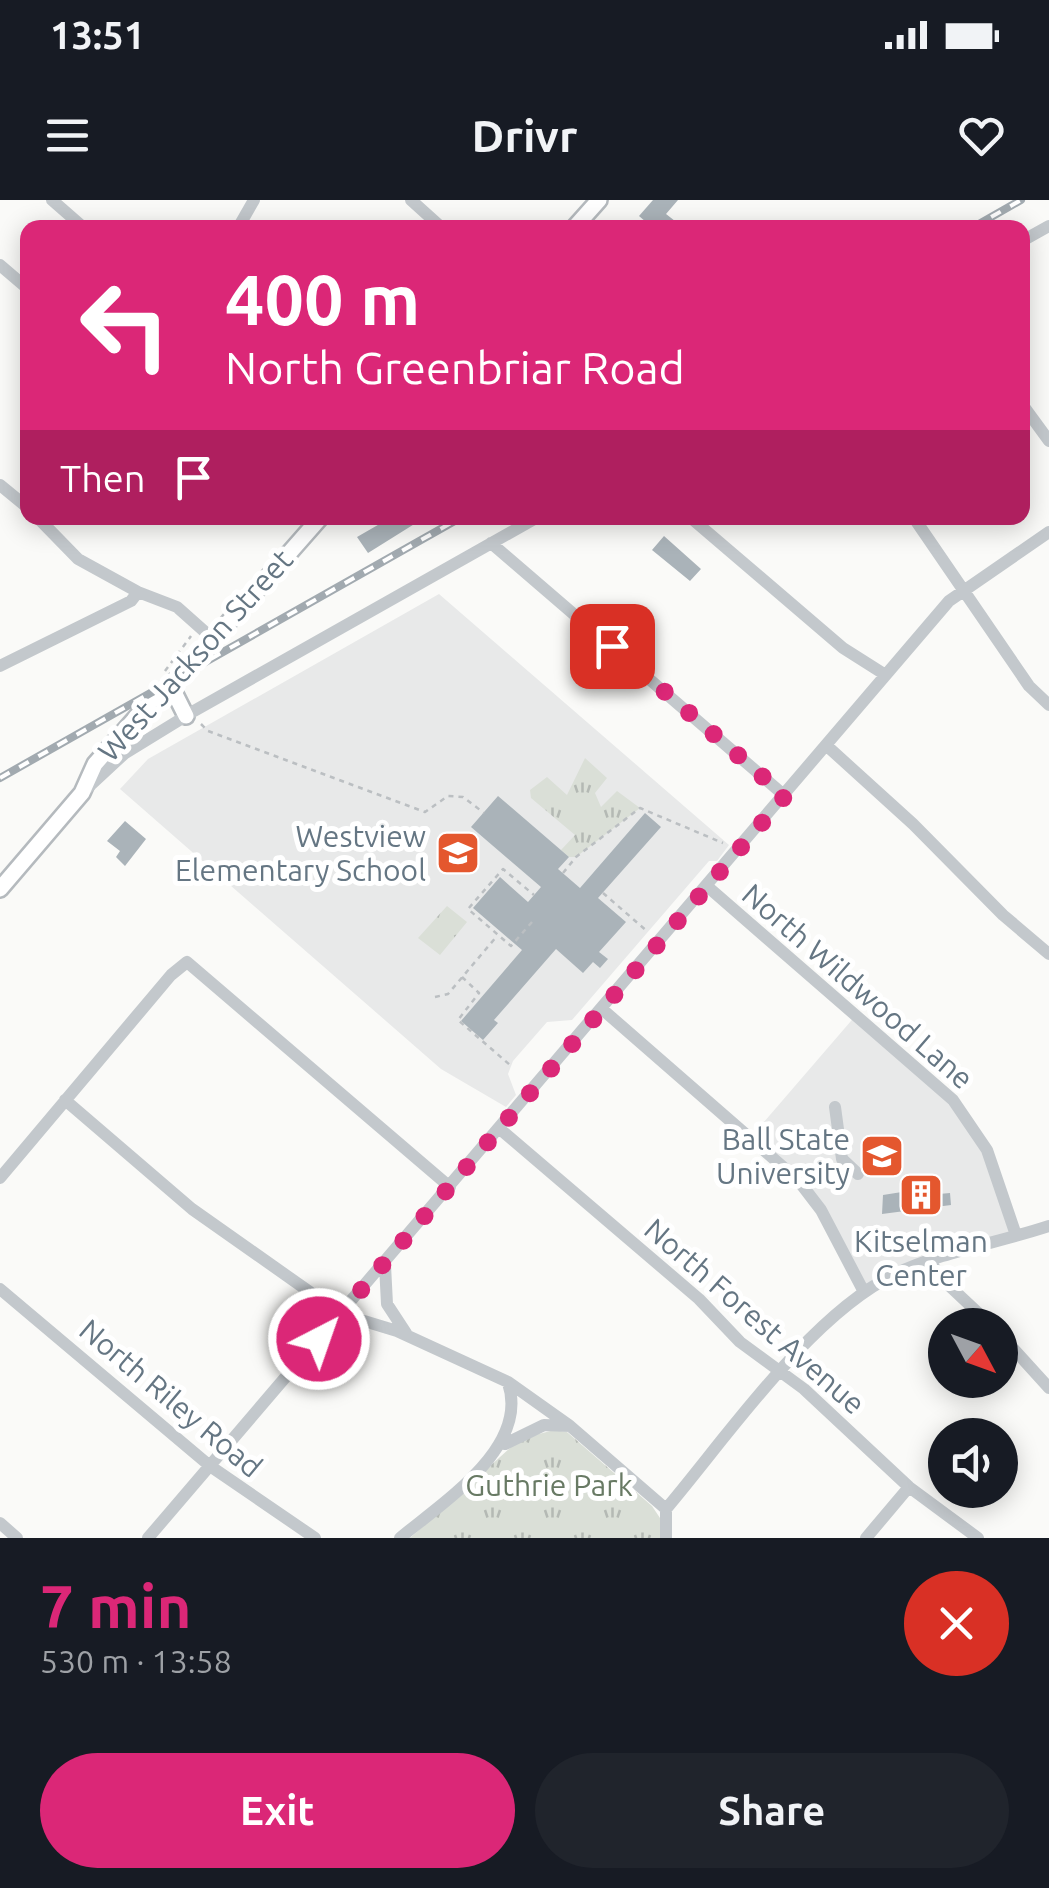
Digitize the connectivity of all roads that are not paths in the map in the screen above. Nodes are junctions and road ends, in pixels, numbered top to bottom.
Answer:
1 (52, 200) edge
2 (411, 200) edge
3 (598, 200) edge
4 (75, 220) edge
5 (433, 220) edge
6 (581, 220) edge
7 (0, 265) edge
8 (20, 281) edge
9 (1030, 415) edge
10 (1049, 441) edge
11 (0, 485) edge
12 (20, 501) edge
13 (45, 525) edge
14 (314, 525) edge
15 (524, 525) edge
16 (699, 525) edge
17 (919, 525) edge
18 (1049, 532) edge
19 (492, 543) junction
20 (964, 589) junction
21 (138, 592) junction
22 (213, 639) junction
23 (0, 666) edge
24 (884, 674) junction
25 (170, 681) junction
26 (1049, 704) edge
27 (193, 720) junction
28 (827, 746) junction
29 (82, 793) junction
30 (785, 796) junction
31 (708, 887) junction
32 (0, 889) edge
33 (1049, 954) edge
34 (602, 1010) junction
35 (65, 1100) junction
36 (835, 1107) dead end
37 (500, 1130) junction
38 (858, 1174) dead end
39 (0, 1178) edge
40 (450, 1187) junction
41 (1049, 1226) edge
42 (1016, 1236) junction
43 (929, 1260) junction
44 (386, 1262) junction
45 (0, 1288) edge
46 (864, 1292) junction
47 (972, 1308) edge
48 (341, 1314) junction
49 (407, 1335) junction
50 (1018, 1354) edge
51 (782, 1373) junction
52 (508, 1382) junction
53 (1049, 1388) edge
54 (570, 1426) junction
55 (503, 1445) junction
56 (210, 1466) junction
57 (909, 1487) junction
58 (666, 1509) junction
59 (0, 1523) edge
60 (17, 1538) edge
61 (148, 1538) edge
62 (315, 1538) edge
63 (400, 1538) edge
64 (666, 1538) edge
65 (866, 1538) edge
66 (978, 1538) edge

1 - 4 street
2 - 5 street
3 - 6 main road
7 - 8 street
9 - 10 street
11 - 12 street
13 - 21 street
14 - 22 main road, West Jackson Street
15 - 19 street
16 - 24 street
17 - 20 street
18 - 20 street
19 - 27 street
19 - 30 street
20 - 24 street
20 - 26 street
21 - 22 street
21 - 23 street
22 - 25 main road, West Jackson Street
24 - 28 street
25 - 27 main road
25 - 29 main road, West Jackson Street
27 - 29 street
28 - 30 street
28 - 33 street
29 - 32 main road, West Jackson Street
30 - 31 street
31 - 34 street
31 - 42 street, North Wildwood Lane
34 - 37 street
34 - 46 street
35 - 39 street
35 - 40 street
35 - 48 street
36 - 38 street
37 - 40 street
37 - 51 street, North Forest Avenue
40 - 44 street
41 - 42 street
42 - 43 street
43 - 46 street
43 - 47 street
44 - 48 street
44 - 49 street
45 - 56 street, North Riley Road
46 - 51 street
48 - 49 street
48 - 56 street
49 - 52 street
50 - 53 street
51 - 57 street, North Forest Avenue
51 - 58 street
52 - 54 street
52 - 55 street
54 - 55 street
54 - 58 street
55 - 63 street
56 - 61 street
56 - 62 street, North Riley Road
57 - 65 street
57 - 66 street, North Forest Avenue
58 - 64 street
59 - 60 street

